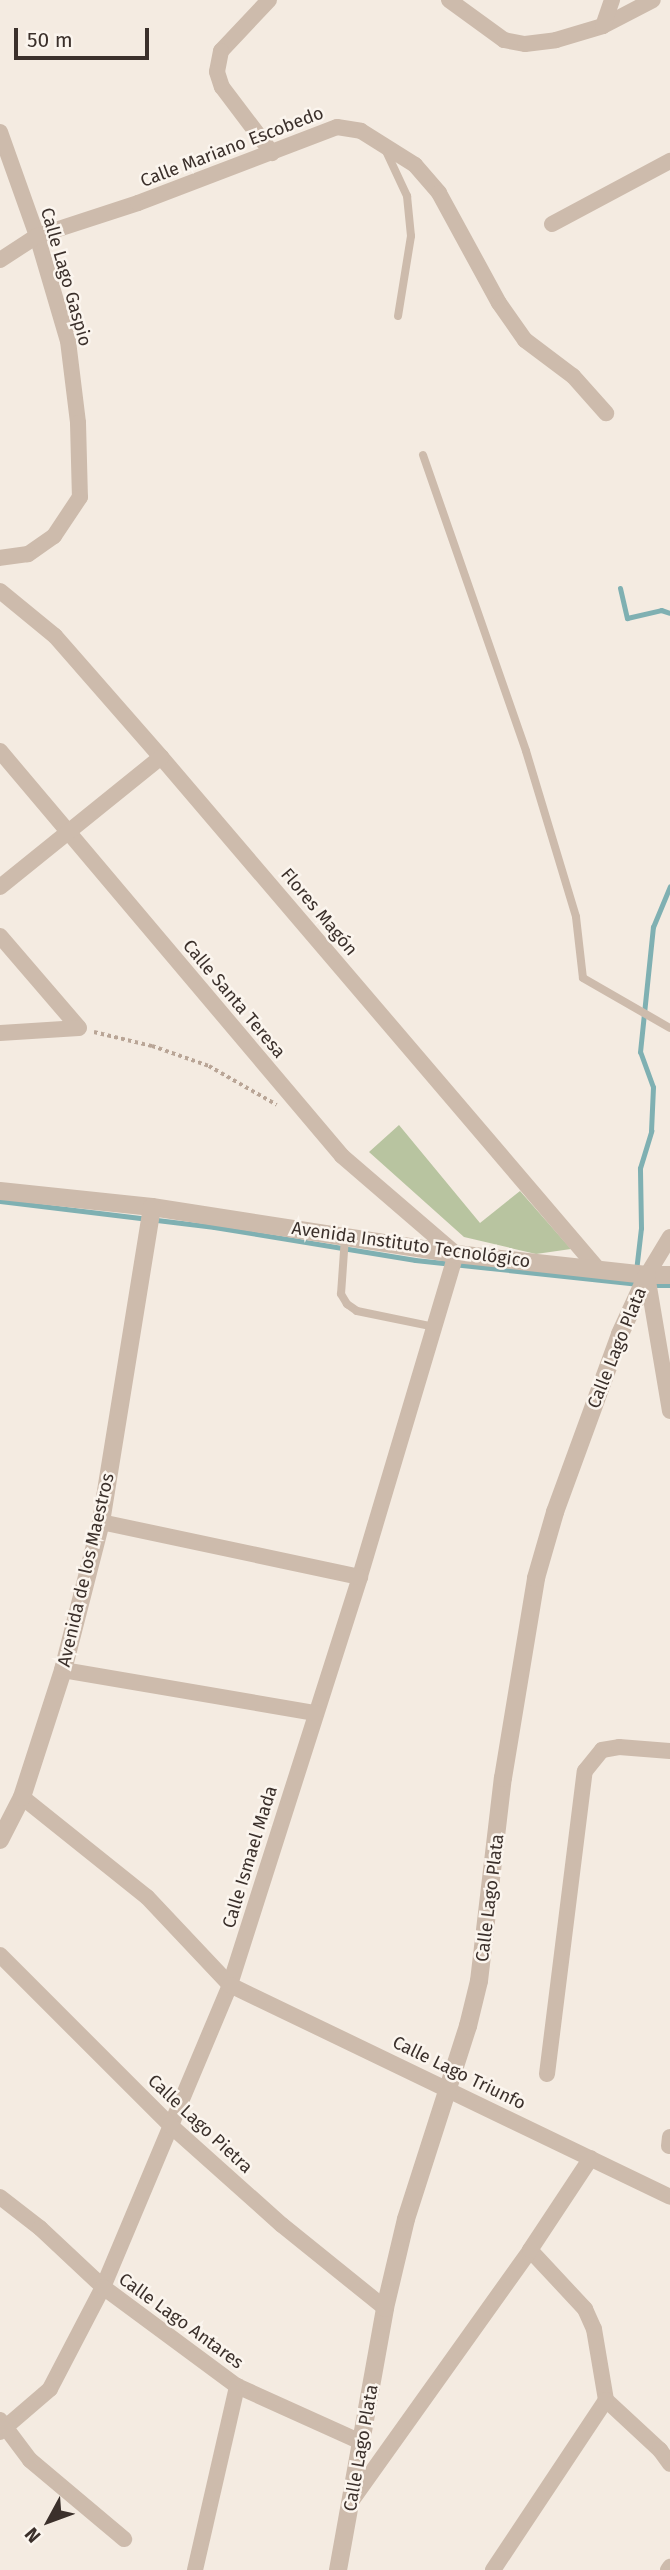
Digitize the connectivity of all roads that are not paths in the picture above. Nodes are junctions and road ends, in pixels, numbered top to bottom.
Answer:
1 (269, 0) edge
2 (449, 0) edge
3 (612, 0) edge
4 (653, 0) edge
5 (603, 26) junction
6 (0, 132) edge
7 (382, 142) junction
8 (272, 153) junction
9 (670, 161) edge
10 (552, 224) dead end
11 (37, 236) junction
12 (0, 260) edge
13 (398, 316) dead end
14 (606, 414) dead end
15 (423, 455) dead end
16 (0, 558) edge
17 (0, 591) edge
18 (0, 751) edge
19 (161, 757) junction
20 (66, 832) junction
21 (0, 887) edge
22 (0, 936) edge
23 (670, 1028) edge
24 (0, 1033) edge
25 (0, 1191) edge
26 (152, 1207) junction
27 (345, 1237) junction
28 (670, 1237) edge
29 (457, 1254) junction
30 (598, 1269) junction
31 (647, 1275) junction
32 (670, 1275) edge
33 (435, 1326) junction
34 (670, 1411) edge
35 (101, 1522) junction
36 (360, 1577) junction
37 (63, 1670) junction
38 (315, 1713) junction
39 (670, 1751) edge
40 (22, 1797) junction
41 (0, 1840) edge
42 (0, 1955) edge
43 (230, 1985) junction
44 (548, 2074) dead end
45 (446, 2088) junction
46 (170, 2125) junction
47 (591, 2158) junction
48 (0, 2197) edge
49 (670, 2197) edge
50 (530, 2250) junction
51 (103, 2287) junction
52 (385, 2308) junction
53 (237, 2386) junction
54 (606, 2400) junction
55 (3, 2427) edge
56 (361, 2442) junction
57 (670, 2464) edge
58 (352, 2500) junction
59 (124, 2539) dead end
60 (195, 2570) edge
61 (338, 2570) edge
62 (493, 2570) edge

1 - 8 street
2 - 5 street
3 - 5 street
4 - 5 street
6 - 11 street, Calle Lago Gaspio
7 - 8 street, Calle Mariano Escobedo
7 - 13 lane
7 - 14 street, Calle Mariano Escobedo
8 - 11 street, Calle Mariano Escobedo
9 - 10 street
11 - 12 street, Calle Mariano Escobedo
11 - 16 street, Calle Lago Gaspio
15 - 23 lane
17 - 19 street, Flores Magón
18 - 20 street, Calle Santa Teresa
19 - 20 street
19 - 30 street, Flores Magón
20 - 21 street
20 - 29 street, Calle Santa Teresa
22 - 24 street
25 - 26 street, Avenida Instituto Tecnológico
26 - 27 street, Avenida Instituto Tecnológico
26 - 35 street, Avenida de los Maestros
27 - 29 street, Avenida Instituto Tecnológico
27 - 33 lane
28 - 31 street, Calle Lago Plata
29 - 30 street, Avenida Instituto Tecnológico
29 - 33 street, Calle Ismael Mada
30 - 31 street, Avenida Instituto Tecnológico
31 - 32 street, Avenida Instituto Tecnológico
31 - 34 street
31 - 45 street, Calle Lago Plata
33 - 36 street, Calle Ismael Mada
35 - 36 street
35 - 37 street, Avenida de los Maestros
36 - 38 street, Calle Ismael Mada
37 - 38 street
37 - 40 street, Avenida de los Maestros
38 - 43 street, Calle Ismael Mada
39 - 44 street
40 - 41 street, Avenida de los Maestros
40 - 43 street
42 - 46 street, Calle Lago Pietra
43 - 45 street, Calle Lago Triunfo
43 - 46 street, Calle Ismael Mada
45 - 47 street, Calle Lago Triunfo
45 - 52 street, Calle Lago Plata
46 - 51 street, Calle Ismael Mada
46 - 52 street, Calle Lago Pietra
47 - 49 street, Calle Lago Triunfo
47 - 50 street
48 - 51 street, Calle Lago Antares
50 - 54 street
50 - 58 street
51 - 53 street, Calle Lago Antares
51 - 55 street, Calle Ismael Mada
52 - 56 street, Calle Lago Plata
53 - 56 street, Calle Lago Antares
53 - 60 street
54 - 57 street
54 - 62 street
55 - 59 street
56 - 58 street, Calle Lago Plata
58 - 61 street, Calle Lago Plata

